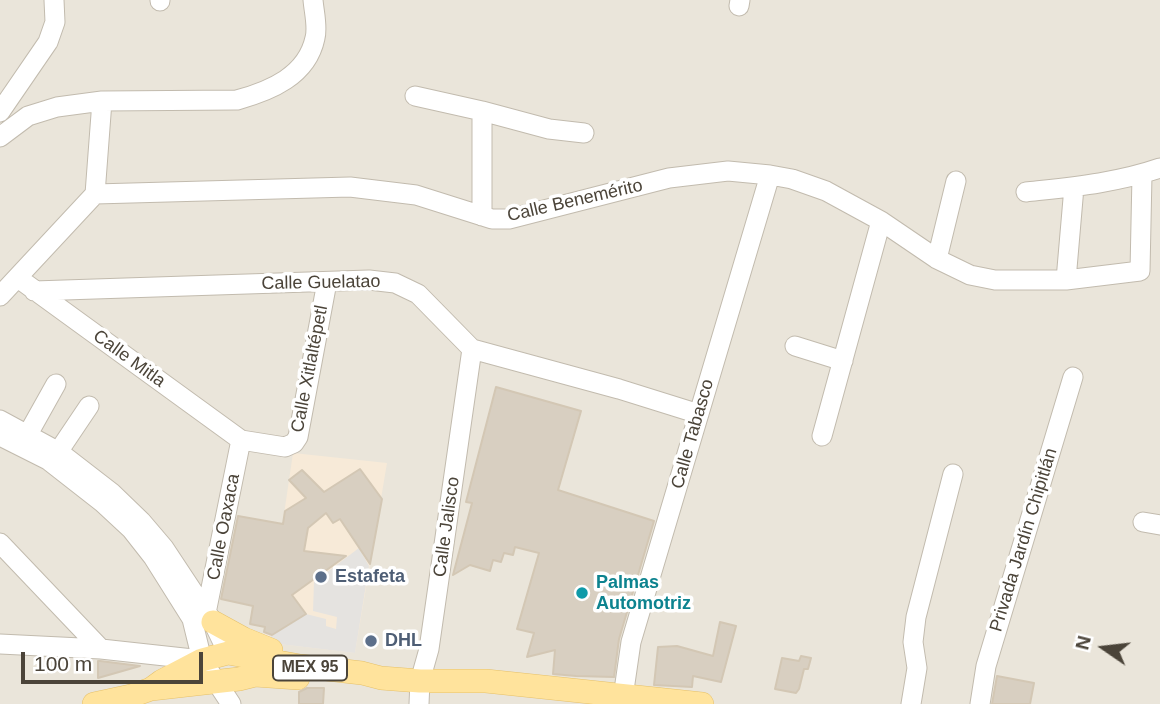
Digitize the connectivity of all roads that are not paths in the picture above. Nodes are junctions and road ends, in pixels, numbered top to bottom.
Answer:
1 (54, 0) edge
2 (313, 0) edge
3 (415, 96) dead end
4 (103, 101) junction
5 (482, 111) junction
6 (0, 112) edge
7 (584, 132) dead end
8 (0, 137) edge
9 (1151, 172) edge
10 (770, 175) junction
11 (956, 181) dead end
12 (1074, 187) junction
13 (1027, 192) dead end
14 (95, 194) junction
15 (482, 216) junction
16 (881, 221) junction
17 (937, 260) junction
18 (18, 278) junction
19 (1066, 280) junction
20 (327, 282) junction
21 (34, 291) junction
22 (0, 296) edge
23 (795, 346) dead end
24 (472, 349) junction
25 (843, 360) junction
26 (1073, 377) dead end
27 (56, 384) dead end
28 (89, 407) dead end
29 (699, 414) junction
30 (0, 420) edge
31 (28, 434) junction
32 (0, 436) edge
33 (822, 436) dead end
34 (241, 440) junction
35 (55, 457) junction
36 (953, 474) dead end
37 (0, 543) edge
38 (210, 617) junction
39 (0, 644) edge
40 (101, 649) junction
41 (228, 653) junction
42 (202, 660) junction
43 (381, 678) junction
44 (218, 682) junction
45 (151, 689) junction
46 (420, 693) edge
47 (623, 700) edge
48 (94, 704) edge
49 (230, 704) edge
50 (702, 704) edge
51 (911, 704) edge
52 (980, 704) edge

1 - 6 street
2 - 4 street
3 - 5 street
4 - 8 street
4 - 14 street
5 - 7 street
5 - 15 street
9 - 12 street
9 - 19 street, Calle Benemérito
10 - 15 street, Calle Benemérito
10 - 16 street, Calle Benemérito
10 - 29 street, Calle Tabasco
11 - 17 street
12 - 13 street
12 - 19 street
14 - 15 street, Calle Benemérito
14 - 18 street
16 - 17 street, Calle Benemérito
16 - 25 street
17 - 19 street, Calle Benemérito
18 - 21 street, Calle Mitla
18 - 22 street
20 - 21 street, Calle Guelatao
20 - 24 street, Calle Guelatao
20 - 34 street, Calle Xitlaltépetl
21 - 34 street, Calle Mitla
23 - 25 street
24 - 29 street
24 - 46 street, Calle Jalisco
25 - 33 street
26 - 52 street, Privada Jardín Chipitlán
27 - 31 street
28 - 35 street
29 - 47 street, Calle Tabasco
30 - 31 street
31 - 35 street
32 - 35 street
34 - 38 street, Calle Oaxaca
35 - 38 street
35 - 42 street
36 - 51 street
37 - 40 street
38 - 41 street
38 - 43 main road
39 - 40 street
40 - 42 street
41 - 42 main road, MEX 95
41 - 43 main road, MEX 95
42 - 44 street
42 - 45 main road, MEX 95
43 - 44 main road, MEX 95
43 - 46 main road, MEX 95
44 - 45 main road, MEX 95
44 - 49 street
45 - 48 main road, MEX 95
46 - 47 main road, MEX 95
47 - 50 main road, MEX 95

